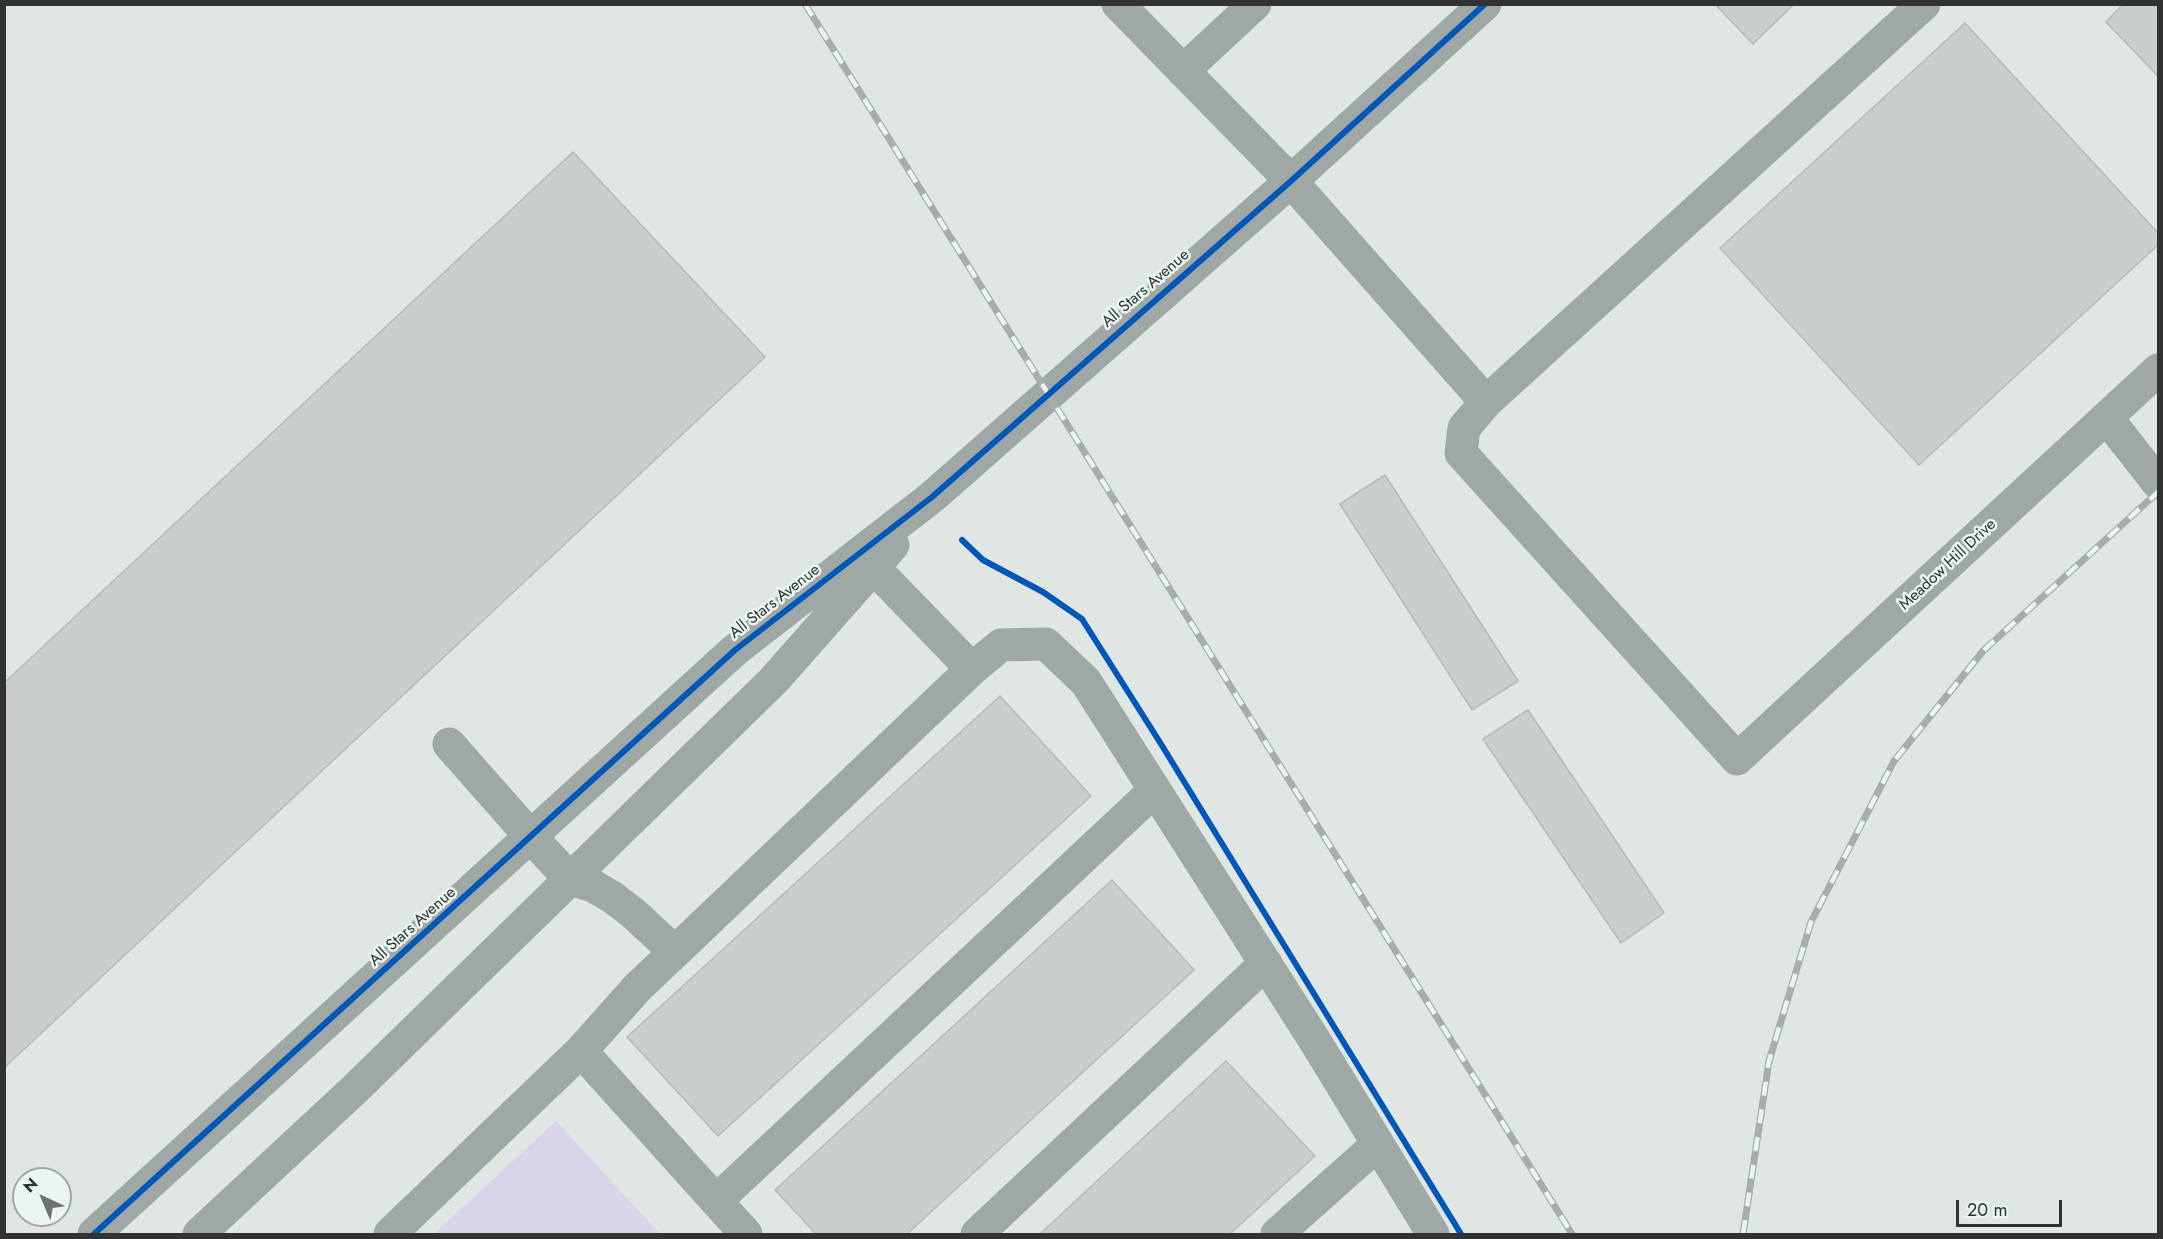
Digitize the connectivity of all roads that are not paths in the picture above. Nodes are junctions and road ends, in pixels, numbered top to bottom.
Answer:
1 (1118, 4) edge
2 (1255, 4) edge
3 (1485, 4) edge
4 (1924, 4) edge
5 (1183, 71) junction
6 (1291, 181) junction
7 (2158, 370) edge
8 (1486, 402) junction
9 (2108, 418) junction
10 (2158, 483) edge
11 (932, 497) junction
12 (874, 568) junction
13 (972, 669) junction
14 (449, 744) dead end
15 (1155, 790) junction
16 (531, 837) junction
17 (570, 879) junction
18 (675, 952) junction
19 (1266, 963) junction
20 (581, 1051) junction
21 (1378, 1144) junction
22 (716, 1201) junction
23 (94, 1234) edge
24 (199, 1234) edge
25 (390, 1234) edge
26 (746, 1234) edge
27 (977, 1234) edge
28 (1277, 1234) edge
29 (1433, 1234) edge

1 - 5 street
2 - 5 street
3 - 6 street, All Stars Avenue
4 - 8 street
5 - 6 street
6 - 8 street
6 - 11 street, All Stars Avenue
7 - 9 street, Meadow Hill Drive
8 - 9 street, Meadow Hill Drive
9 - 10 street
11 - 12 street, All Stars Avenue
11 - 16 street, All Stars Avenue
12 - 13 street
12 - 17 street, All Stars Avenue
13 - 15 street
13 - 18 street
14 - 16 street
15 - 19 street
15 - 22 street
16 - 17 street
16 - 23 street, All Stars Avenue
17 - 18 street
17 - 24 street, All Stars Avenue
18 - 20 street
19 - 21 street
19 - 27 street
20 - 22 street
20 - 25 street
21 - 28 street
21 - 29 street
22 - 26 street

